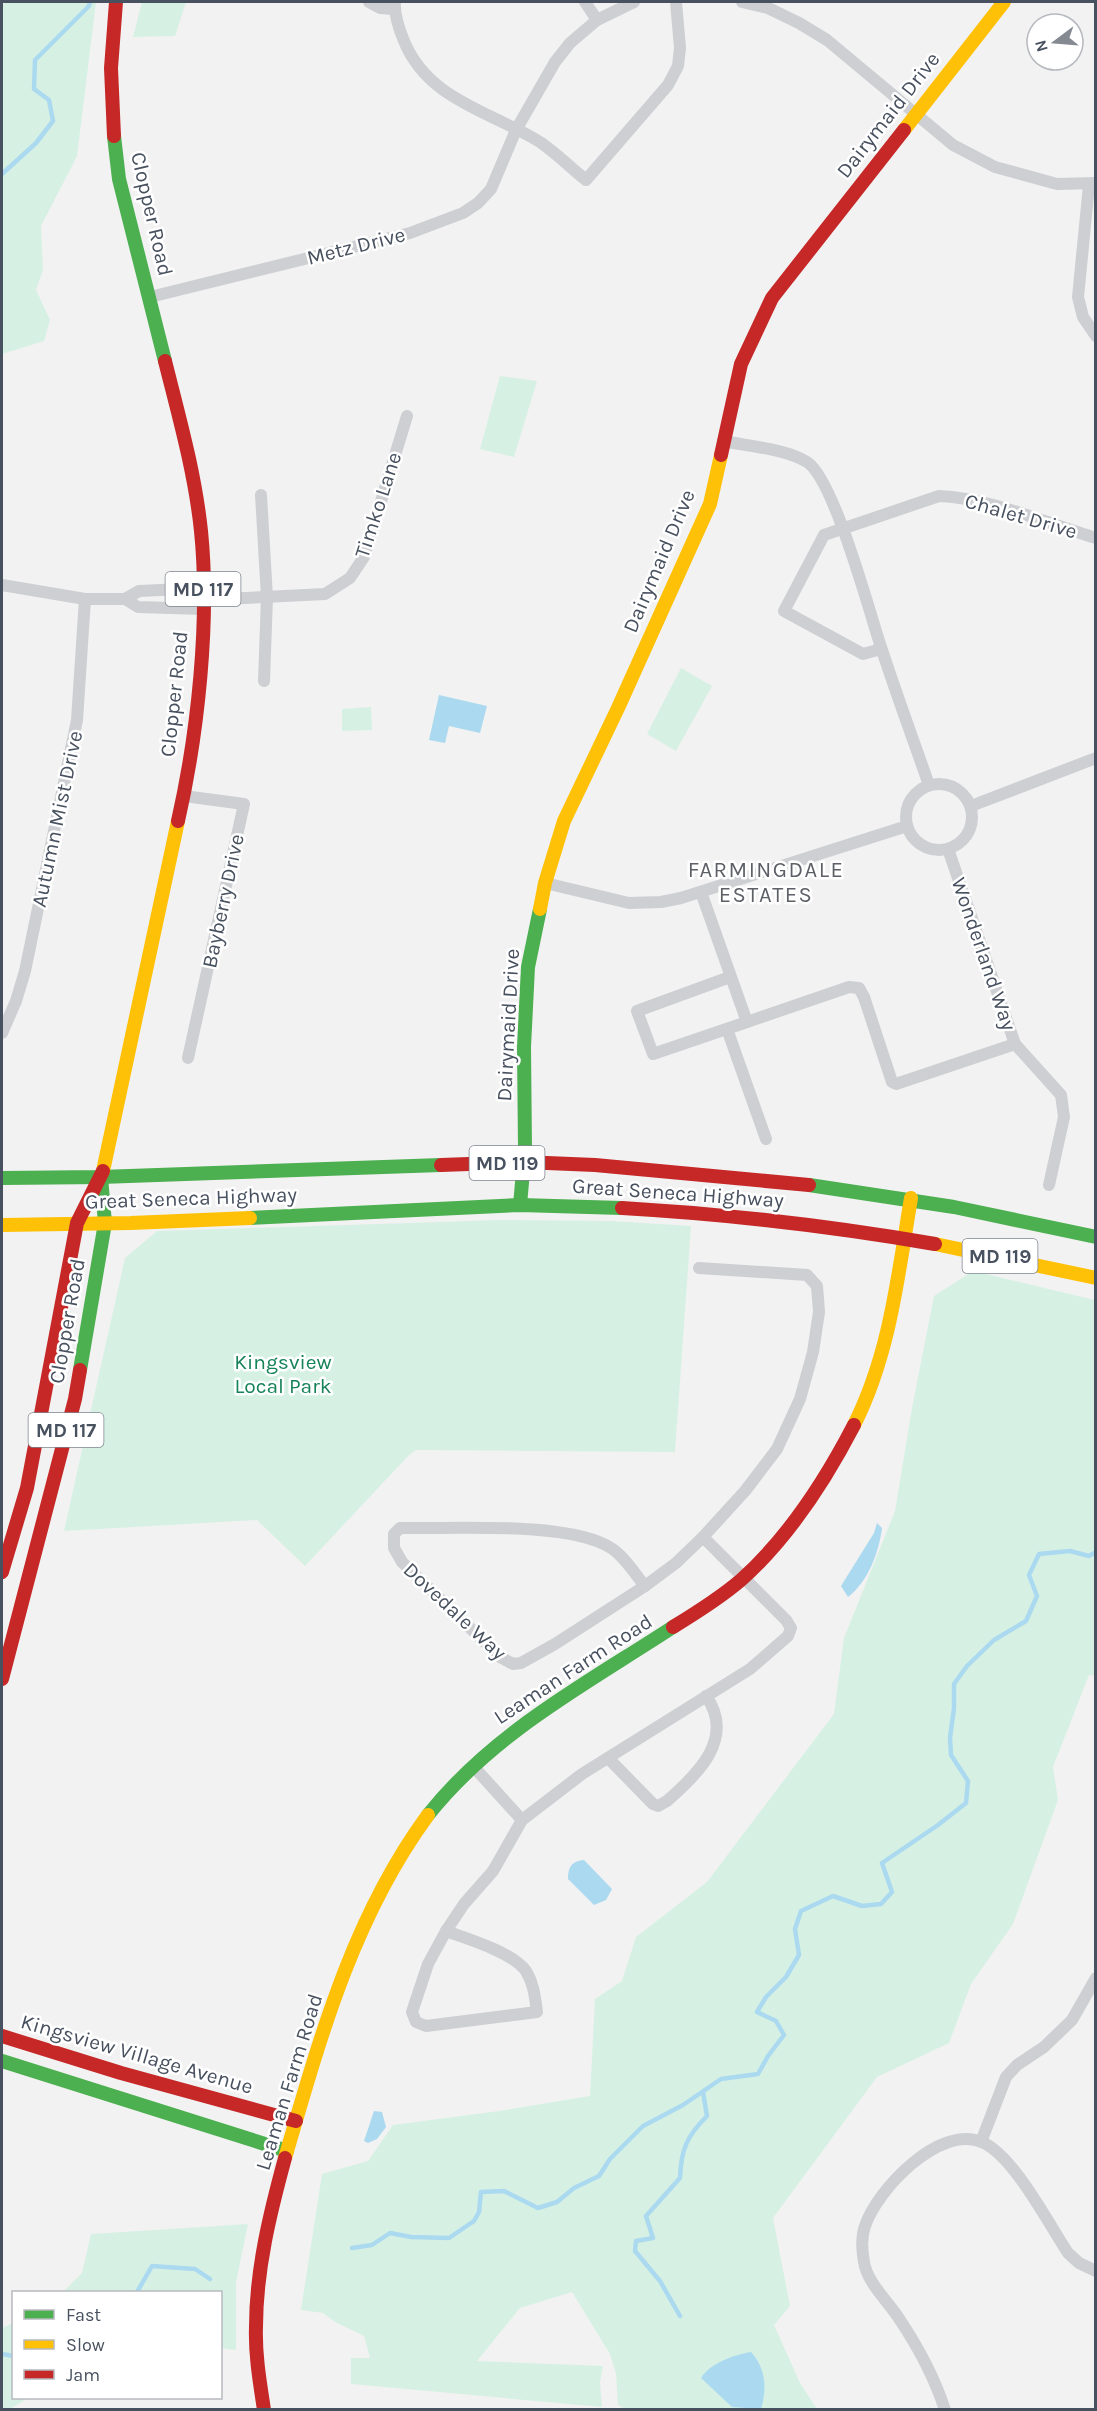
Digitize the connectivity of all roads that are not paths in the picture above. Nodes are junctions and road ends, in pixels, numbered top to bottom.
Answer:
1 (116, 2) edge
2 (369, 2) edge
3 (585, 2) edge
4 (634, 2) edge
5 (676, 2) edge
6 (742, 2) edge
7 (1004, 2) edge
8 (394, 5) edge
9 (769, 5) edge
10 (597, 21) junction
11 (916, 113) junction
12 (516, 130) junction
13 (1092, 184) edge
14 (150, 297) junction
15 (1095, 336) edge
16 (407, 416) dead end
17 (723, 441) junction
18 (261, 495) dead end
19 (843, 528) junction
20 (1095, 538) edge
21 (2, 585) edge
22 (267, 597) junction
23 (85, 599) junction
24 (124, 599) junction
25 (203, 599) junction
26 (881, 649) junction
27 (264, 681) dead end
28 (1095, 758) edge
29 (929, 785) junction
30 (184, 796) junction
31 (971, 806) junction
32 (907, 826) junction
33 (948, 849) junction
34 (545, 883) junction
35 (701, 891) junction
36 (730, 977) junction
37 (747, 1022) junction
38 (727, 1029) junction
39 (2, 1033) edge
40 (1016, 1044) junction
41 (188, 1058) dead end
42 (766, 1139) dead end
43 (523, 1162) junction
44 (101, 1177) junction
45 (2, 1178) edge
46 (1049, 1185) dead end
47 (911, 1198) junction
48 (520, 1205) junction
49 (77, 1223) junction
50 (105, 1224) junction
51 (2, 1225) edge
52 (1095, 1237) edge
53 (904, 1239) junction
54 (699, 1268) dead end
55 (1095, 1278) edge
56 (703, 1537) junction
57 (2, 1567) edge
58 (744, 1577) junction
59 (645, 1586) junction
60 (2, 1679) edge
61 (706, 1696) junction
62 (608, 1758) junction
63 (473, 1766) junction
64 (522, 1820) junction
65 (446, 1931) junction
66 (1095, 1978) edge
67 (2, 2036) edge
68 (2, 2061) edge
69 (296, 2121) junction
70 (981, 2142) junction
71 (287, 2151) junction
72 (1095, 2271) edge
73 (264, 2409) edge
74 (945, 2409) edge

1 - 14 main road, Clopper Road / MD 117
2 - 8 street
3 - 10 street
4 - 10 street, Metz Drive
5 - 12 street
6 - 9 street
7 - 11 main road, Dairymaid Drive
8 - 12 street
9 - 11 street
10 - 12 street, Metz Drive
11 - 13 street
11 - 17 main road, Dairymaid Drive
12 - 14 street, Metz Drive
13 - 15 street
14 - 25 main road, Clopper Road / MD 117
16 - 22 street, Timko Lane
17 - 19 street
17 - 34 main road, Dairymaid Drive
18 - 22 street
19 - 20 street, Chalet Drive
19 - 26 street
19 - 26 street
21 - 23 street
22 - 25 street, Timko Lane
22 - 27 street
23 - 24 street
23 - 39 street, Autumn Mist Drive
24 - 25 street
24 - 25 street
25 - 30 main road, Clopper Road / MD 117
26 - 29 street
28 - 31 street
29 - 31 street
29 - 32 street
30 - 41 street, Bayberry Drive
30 - 44 main road, Clopper Road / MD 117
31 - 33 street
32 - 33 street
32 - 35 street
33 - 40 street, Wonderland Way
34 - 35 street
34 - 43 main road, Dairymaid Drive
35 - 36 street
36 - 37 street
36 - 38 street
37 - 38 street
37 - 40 street
38 - 42 street
40 - 46 street, Wonderland Way
43 - 44 main road, Great Seneca Highway / MD 119
43 - 47 main road, Great Seneca Highway / MD 119
43 - 48 main road, Dairymaid Drive
44 - 45 main road, Great Seneca Highway / MD 119
44 - 49 main road, Clopper Road / MD 117
44 - 50 main road, Clopper Road / MD 117
47 - 52 main road, Great Seneca Highway / MD 119
47 - 53 main road, Leaman Farm Road
48 - 50 main road, Great Seneca Highway / MD 119
48 - 53 main road, Great Seneca Highway / MD 119
49 - 50 main road, Great Seneca Highway / MD 119
49 - 51 main road, Great Seneca Highway / MD 119
49 - 57 main road, Clopper Road / MD 117
50 - 60 main road, Clopper Road / MD 117
53 - 55 main road, Great Seneca Highway / MD 119
53 - 58 main road, Leaman Farm Road
54 - 56 street, Dovedale Way
56 - 58 street
56 - 59 street, Dovedale Way
58 - 61 street
58 - 63 main road, Leaman Farm Road
59 - 59 street, Dovedale Way
61 - 62 street
61 - 62 street
62 - 64 street
63 - 64 street
63 - 69 main road, Leaman Farm Road
64 - 65 street
65 - 65 street
66 - 70 street
67 - 69 main road, Kingsview Village Avenue
68 - 71 main road
69 - 71 main road, Leaman Farm Road
70 - 72 street
70 - 74 street
71 - 73 main road, Leaman Farm Road

